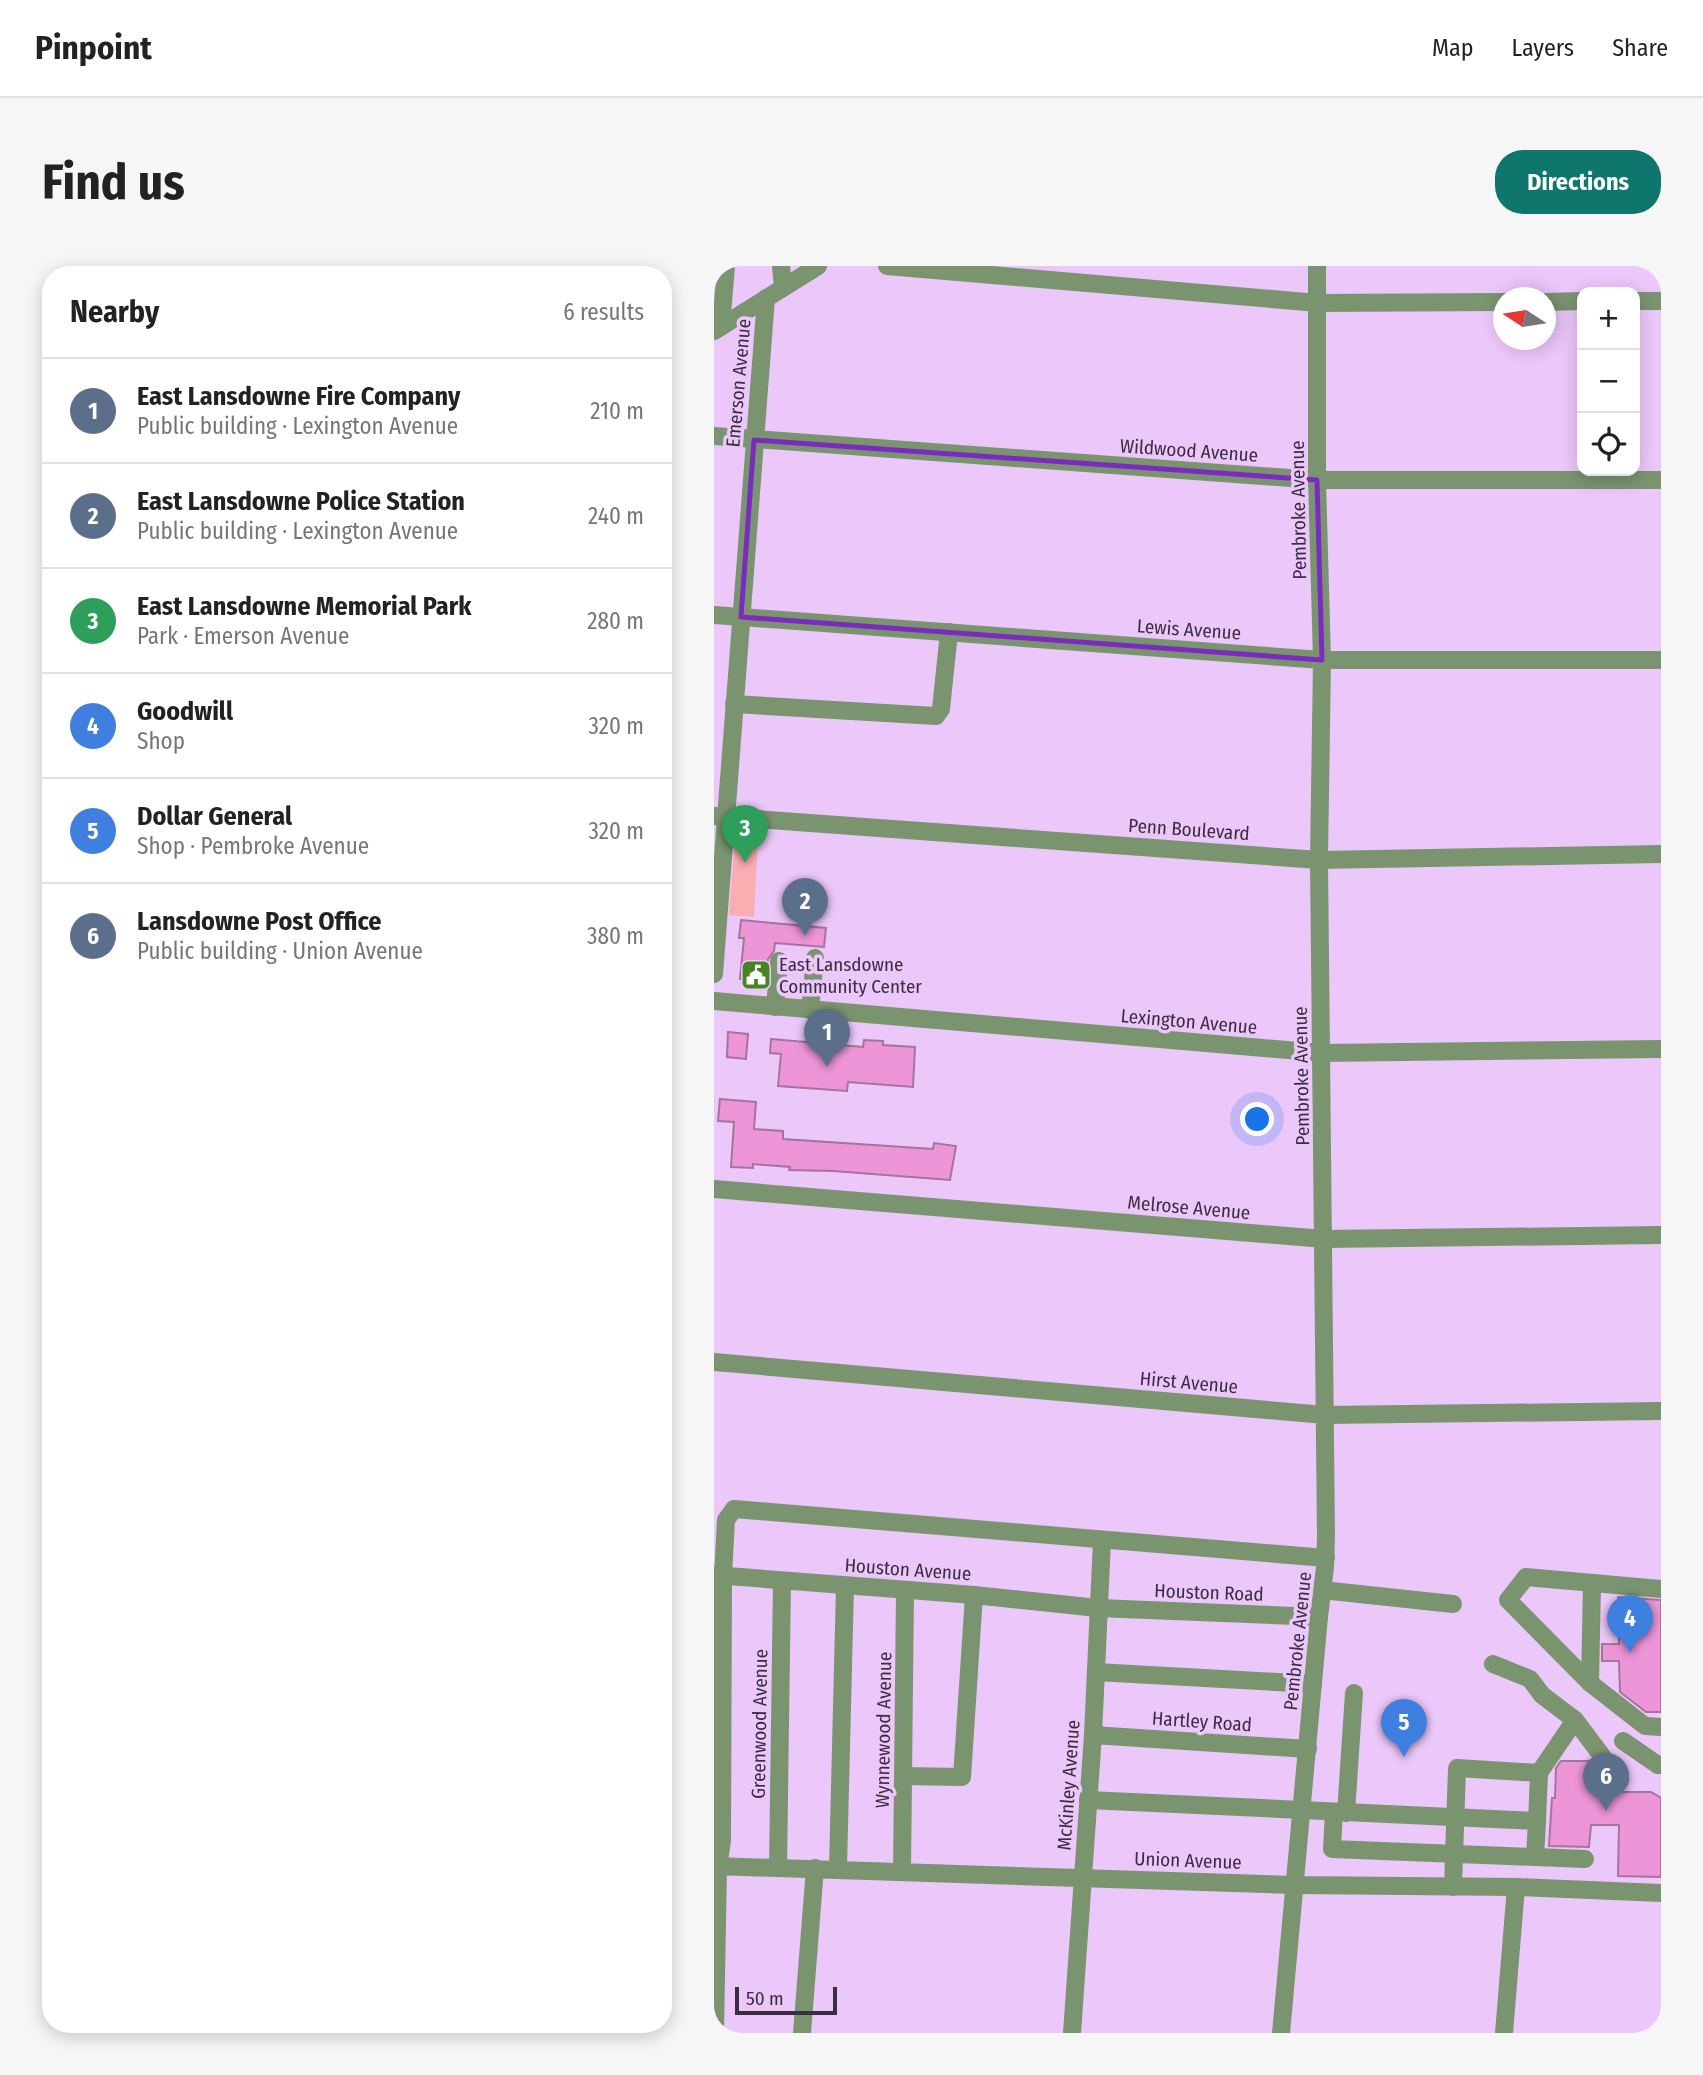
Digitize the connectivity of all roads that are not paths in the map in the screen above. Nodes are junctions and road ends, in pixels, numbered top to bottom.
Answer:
1 (726, 266) edge
2 (781, 266) edge
3 (818, 266) edge
4 (887, 266) edge
5 (1317, 266) edge
6 (783, 288) junction
7 (766, 299) junction
8 (1577, 301) edge
9 (1640, 301) edge
10 (1661, 301) edge
11 (1493, 302) edge
12 (1556, 302) edge
13 (1318, 303) junction
14 (718, 329) edge
15 (714, 436) edge
16 (754, 440) junction
17 (1317, 480) junction
18 (1661, 480) edge
19 (714, 615) edge
20 (741, 617) junction
21 (948, 632) junction
22 (1322, 660) junction
23 (1661, 660) edge
24 (734, 704) junction
25 (720, 817) edge
26 (1661, 854) edge
27 (1319, 860) junction
28 (814, 958) dead end
29 (779, 961) dead end
30 (714, 974) edge
31 (714, 1002) edge
32 (775, 1007) junction
33 (810, 1010) junction
34 (1661, 1049) edge
35 (1322, 1054) junction
36 (714, 1189) edge
37 (1661, 1235) edge
38 (1324, 1239) junction
39 (714, 1362) edge
40 (1661, 1411) edge
41 (1325, 1415) junction
42 (1102, 1540) junction
43 (1326, 1558) junction
44 (719, 1575) edge
45 (782, 1581) junction
46 (1592, 1583) junction
47 (845, 1586) junction
48 (1661, 1589) edge
49 (905, 1590) junction
50 (1322, 1590) junction
51 (974, 1595) junction
52 (1453, 1604) dead end
53 (1098, 1608) junction
54 (1318, 1617) junction
55 (1493, 1664) dead end
56 (1096, 1672) junction
57 (1590, 1683) junction
58 (1313, 1684) junction
59 (1354, 1693) dead end
60 (1575, 1720) junction
61 (1661, 1727) edge
62 (1093, 1735) junction
63 (1623, 1741) dead end
64 (1308, 1749) junction
65 (1661, 1765) edge
66 (1539, 1773) junction
67 (903, 1776) junction
68 (1620, 1780) dead end
69 (1088, 1800) junction
70 (1302, 1811) junction
71 (1340, 1812) junction
72 (1456, 1818) junction
73 (1537, 1821) junction
74 (718, 1836) edge
75 (1455, 1854) junction
76 (1535, 1857) junction
77 (1585, 1859) dead end
78 (716, 1866) edge
79 (778, 1868) junction
80 (815, 1868) junction
81 (838, 1868) junction
82 (902, 1871) junction
83 (1083, 1877) junction
84 (1294, 1885) junction
85 (1453, 1886) junction
86 (1516, 1887) junction
87 (1661, 1893) edge
88 (715, 2033) edge
89 (802, 2033) edge
90 (1072, 2033) edge
91 (1281, 2033) edge
92 (1504, 2033) edge

1 - 14 street
2 - 6 street
3 - 6 street
4 - 13 street
5 - 13 street, Pembroke Avenue
6 - 7 street
7 - 14 street
7 - 16 street, Emerson Avenue
8 - 12 street
9 - 10 street
11 - 13 street
13 - 17 street, Pembroke Avenue
15 - 16 street, Wildwood Avenue
16 - 17 street, Wildwood Avenue
16 - 20 street, Emerson Avenue
17 - 18 street, Wildwood Avenue
17 - 22 street, Pembroke Avenue
19 - 20 street, Lewis Avenue
20 - 21 street, Lewis Avenue
20 - 24 street, Emerson Avenue
21 - 22 street, Lewis Avenue
21 - 24 street
22 - 23 street, Lewis Avenue
22 - 27 street, Pembroke Avenue
24 - 25 street, Emerson Avenue
25 - 27 street, Penn Boulevard
25 - 30 street, Emerson Avenue
26 - 27 street, Penn Boulevard
27 - 35 street, Pembroke Avenue
28 - 33 street
29 - 32 street
31 - 32 street, Lexington Avenue
32 - 33 street, Lexington Avenue
33 - 35 street, Lexington Avenue
34 - 35 street, Lexington Avenue
35 - 38 street, Pembroke Avenue
36 - 38 street, Melrose Avenue
37 - 38 street, Melrose Avenue
38 - 41 street, Pembroke Avenue
39 - 41 street, Hirst Avenue
40 - 41 street, Hirst Avenue
41 - 43 street, Pembroke Avenue
42 - 43 street
42 - 44 street
42 - 53 street, McKinley Avenue
43 - 50 street, Pembroke Avenue
44 - 45 street, Houston Avenue
44 - 74 street
45 - 47 street, Houston Avenue
45 - 79 street, Greenwood Avenue
46 - 48 street
46 - 57 street
46 - 57 street
47 - 49 street, Houston Avenue
47 - 81 street
49 - 51 street, Houston Avenue
49 - 67 street, Wynnewood Avenue
50 - 52 street
50 - 54 street, Pembroke Avenue
51 - 53 street, Houston Avenue
51 - 67 street
53 - 54 street, Houston Road
53 - 56 street, McKinley Avenue
54 - 58 street, Pembroke Avenue
55 - 60 street
56 - 58 street
56 - 62 street, McKinley Avenue
57 - 61 street
58 - 64 street, Pembroke Avenue
59 - 71 street
60 - 66 street
60 - 68 street
62 - 64 street, Hartley Road
62 - 69 street, McKinley Avenue
63 - 65 street
64 - 70 street, Pembroke Avenue
66 - 72 street
66 - 73 street
67 - 82 street, Wynnewood Avenue
69 - 70 street
69 - 83 street, McKinley Avenue
70 - 71 street
70 - 84 street, Pembroke Avenue
71 - 72 street
71 - 75 street
72 - 73 street
72 - 75 street
73 - 76 street
74 - 78 street
75 - 76 street
75 - 85 street
76 - 77 street
78 - 79 street, Union Avenue
78 - 88 street
79 - 80 street, Union Avenue
80 - 81 street, Union Avenue
80 - 89 street
81 - 82 street, Union Avenue
82 - 83 street, Union Avenue
83 - 84 street, Union Avenue
83 - 90 street, McKinley Avenue
84 - 85 street, Union Avenue
84 - 91 street, Pembroke Avenue
85 - 86 street, Union Avenue
86 - 87 street, Union Avenue
86 - 92 street

